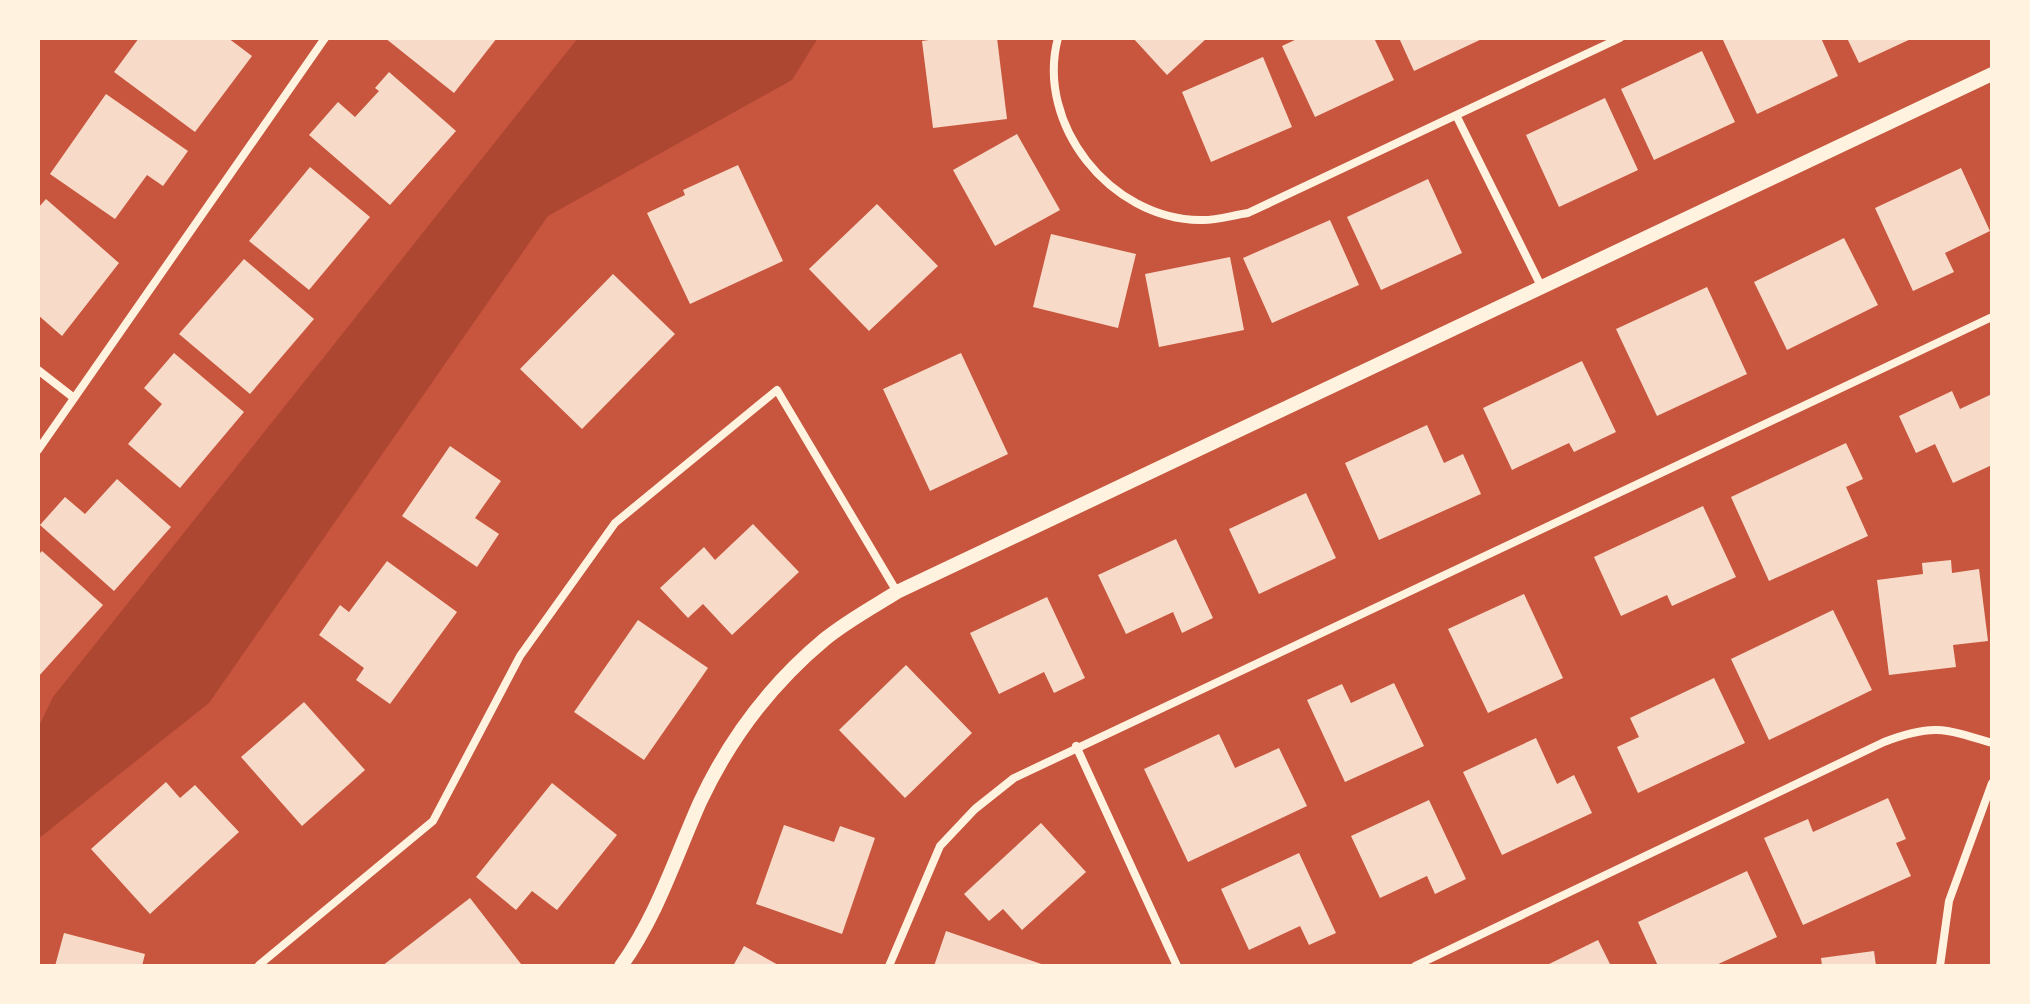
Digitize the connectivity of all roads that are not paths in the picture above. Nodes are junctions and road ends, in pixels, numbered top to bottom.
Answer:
1 (325, 38) edge
2 (1058, 38) edge
3 (1620, 38) edge
4 (1992, 74) edge
5 (1457, 117) junction
6 (1541, 286) junction
7 (1992, 317) edge
8 (38, 370) edge
9 (74, 398) junction
10 (38, 450) edge
11 (897, 592) junction
12 (1992, 743) edge
13 (1076, 746) junction
14 (1992, 783) edge
15 (259, 965) edge
16 (621, 966) edge
17 (889, 966) edge
18 (1177, 966) edge
19 (1415, 966) edge
20 (1940, 966) edge

1 - 9 street
2 - 5 street
3 - 5 street
4 - 6 street
5 - 6 street
6 - 11 street
7 - 13 street
8 - 9 street
9 - 10 street
11 - 15 street
11 - 16 street
12 - 19 street
13 - 17 street
13 - 18 street
14 - 20 street

